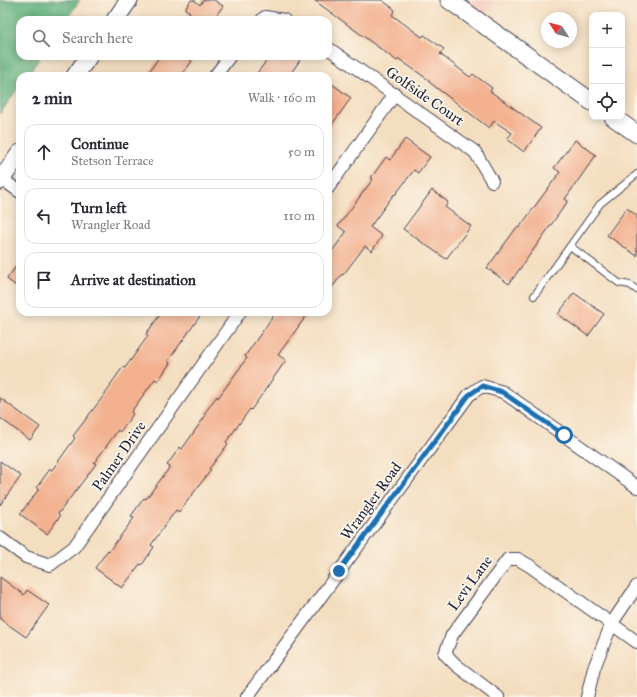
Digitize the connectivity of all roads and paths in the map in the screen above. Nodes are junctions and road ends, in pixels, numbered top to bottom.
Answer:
1 (129, 0) edge
2 (449, 0) edge
3 (118, 16) edge
4 (332, 51) edge
5 (86, 60) edge
6 (227, 60) edge
7 (78, 72) edge
8 (218, 72) edge
9 (394, 94) junction
10 (589, 100) edge
11 (617, 120) edge
12 (637, 134) edge
13 (16, 159) edge
14 (637, 174) edge
15 (1, 180) edge
16 (492, 181) dead end
17 (332, 182) edge
18 (16, 189) edge
19 (570, 246) junction
20 (637, 290) edge
21 (534, 296) dead end
22 (237, 316) edge
23 (637, 487) edge
24 (0, 538) edge
25 (637, 586) edge
26 (612, 623) junction
27 (637, 642) edge
28 (247, 697) edge
29 (498, 697) edge
30 (587, 697) edge

1 - 3 street
2 - 10 street
4 - 9 street, Golfside Court
5 - 7 street
6 - 8 street
9 - 16 street, Golfside Court
9 - 17 street
11 - 12 street
13 - 15 street
14 - 19 lane
15 - 18 street
19 - 20 lane
19 - 21 lane
22 - 24 street, Palmer Drive
23 - 28 street, Wrangler Road
25 - 26 street
26 - 27 street
26 - 29 street, Levi Lane
26 - 30 street

